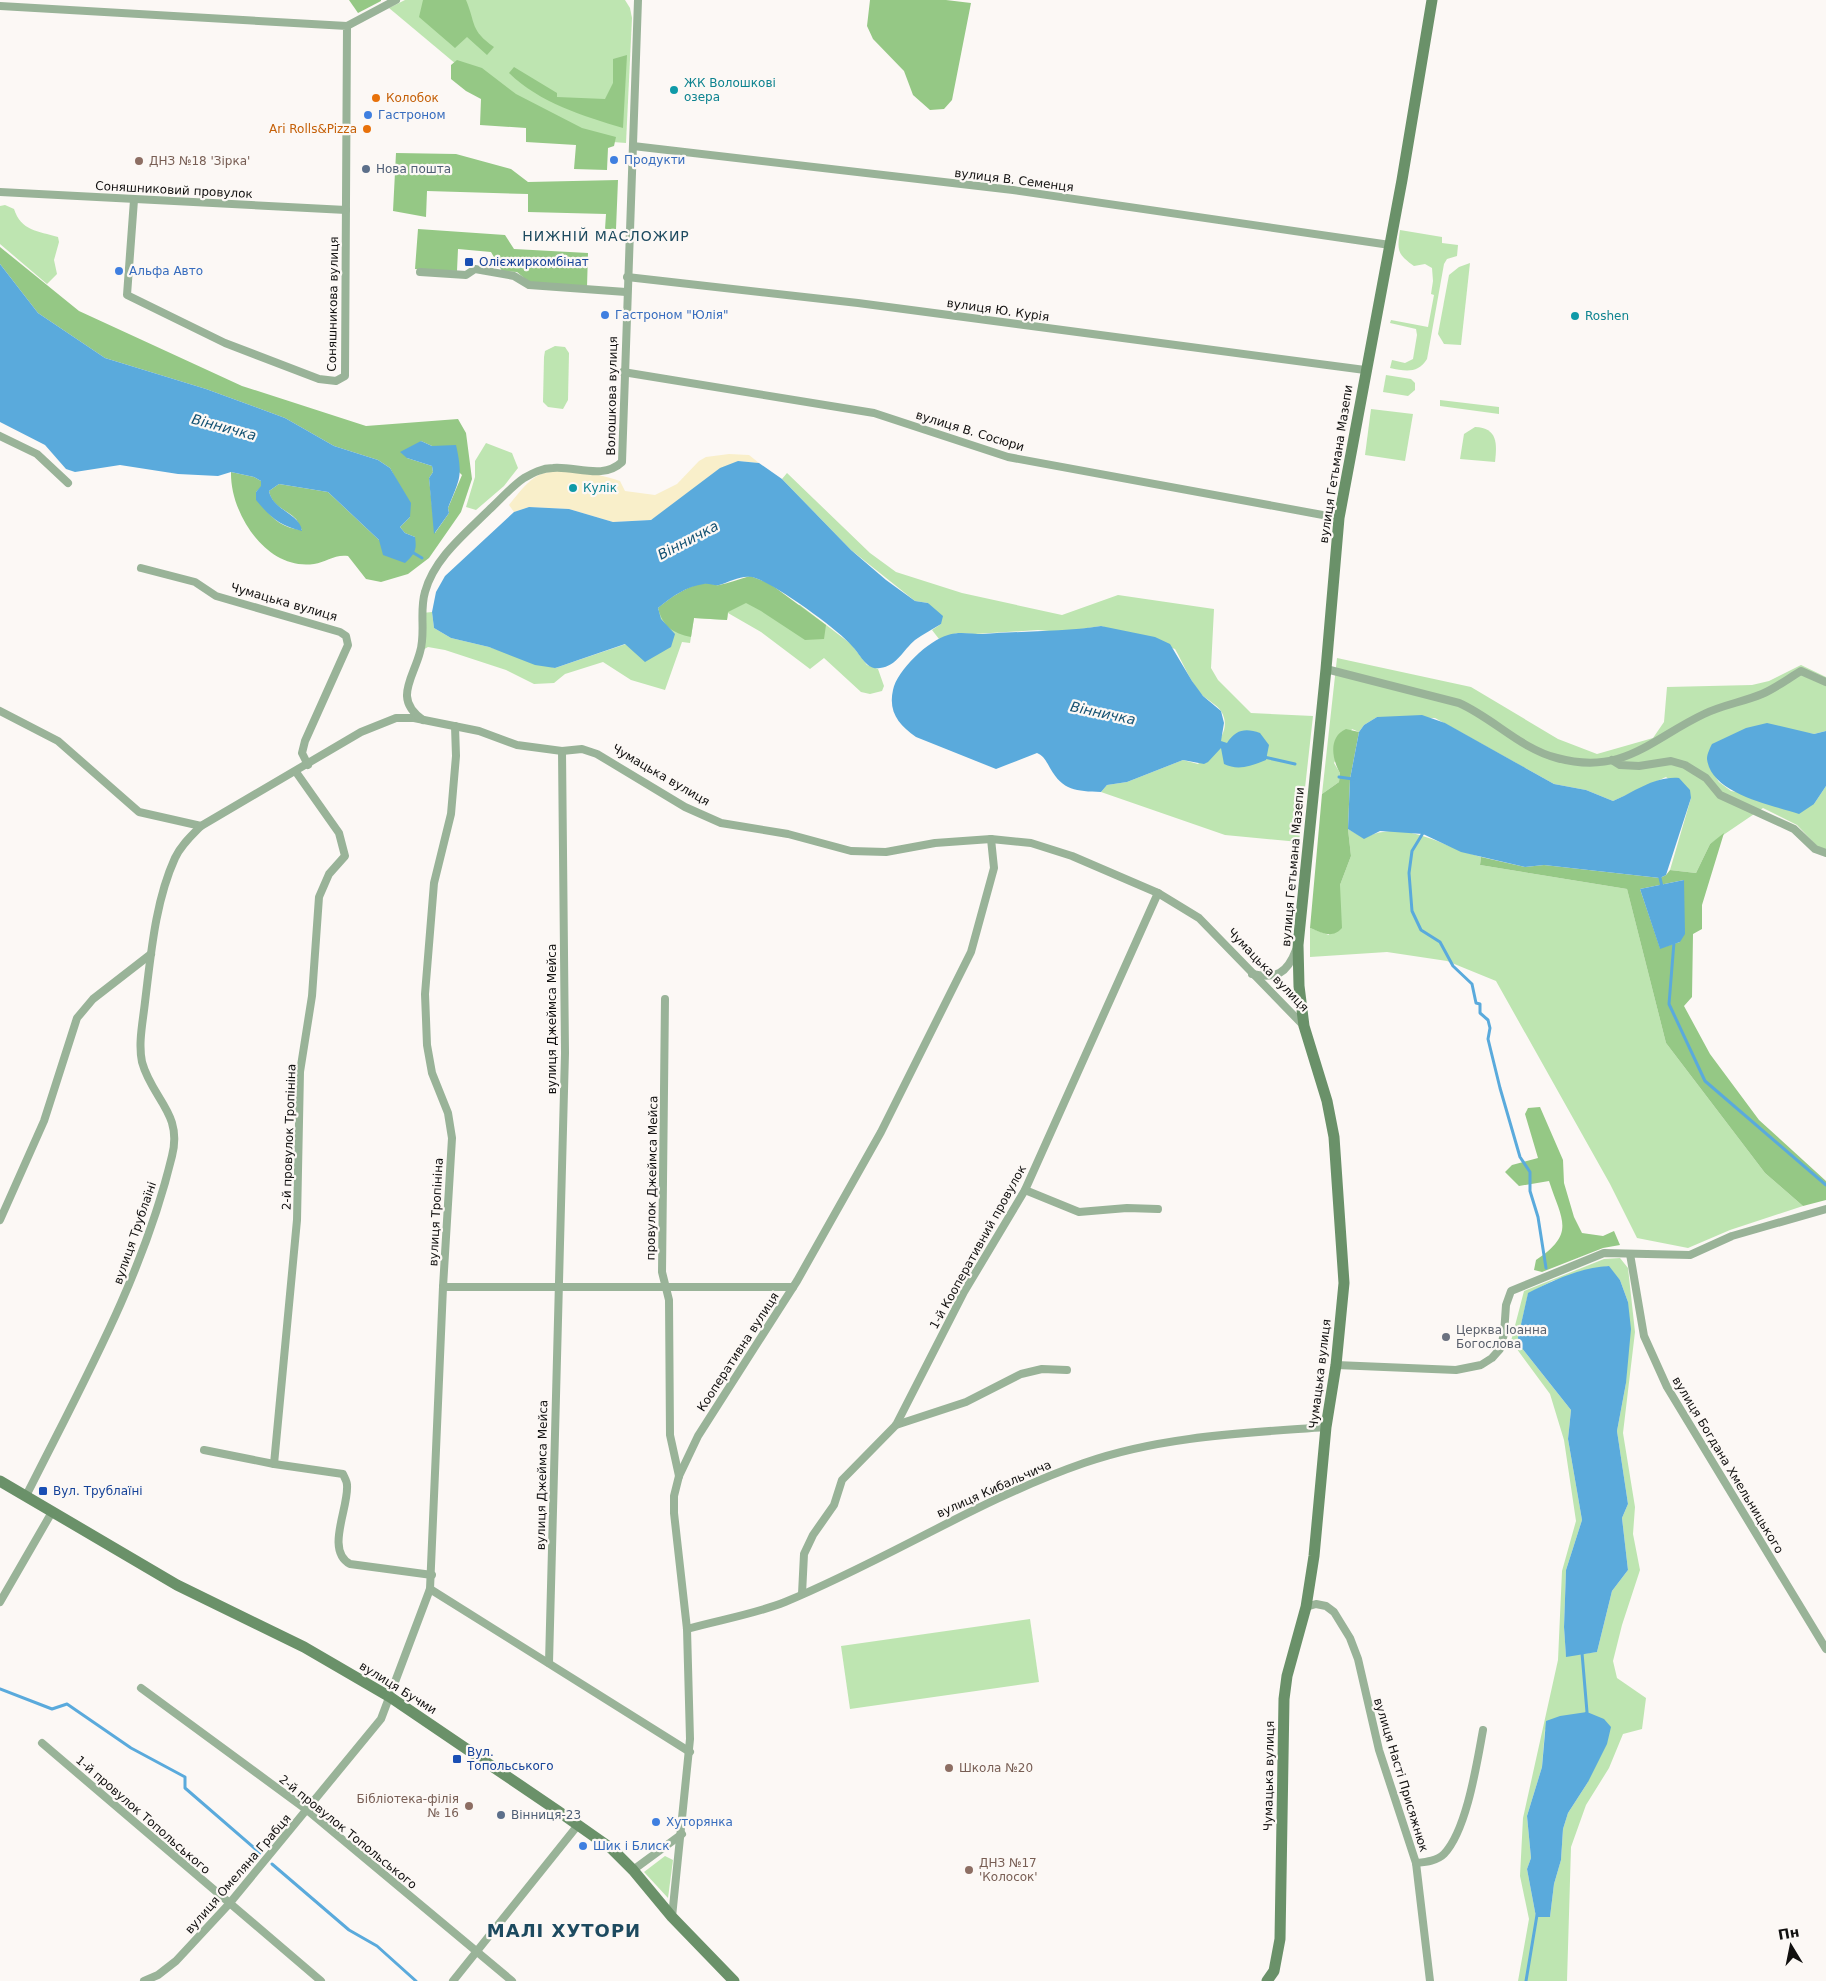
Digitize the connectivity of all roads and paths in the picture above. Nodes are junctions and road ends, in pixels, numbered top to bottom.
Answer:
1 (396, 0) edge
2 (638, 0) edge
3 (1432, 0) edge
4 (0, 6) edge
5 (347, 26) junction
6 (633, 146) junction
7 (0, 192) edge
8 (134, 200) junction
9 (346, 210) junction
10 (1390, 245) junction
11 (420, 272) dead end
12 (627, 277) junction
13 (626, 292) junction
14 (1365, 370) junction
15 (623, 372) junction
16 (0, 436) edge
17 (68, 484) dead end
18 (1339, 518) junction
19 (141, 568) dead end
20 (1326, 669) junction
21 (1826, 682) edge
22 (0, 711) edge
23 (427, 722) junction
24 (455, 726) junction
25 (562, 751) junction
26 (1612, 760) junction
27 (308, 765) junction
28 (296, 772) junction
29 (201, 826) junction
30 (991, 839) junction
31 (1826, 854) edge
32 (1158, 893) junction
33 (1298, 944) junction
34 (151, 954) junction
35 (1252, 974) junction
36 (665, 998) dead end
37 (1304, 1026) junction
38 (1025, 1190) junction
39 (1158, 1208) dead end
40 (1826, 1209) edge
41 (0, 1220) edge
42 (1630, 1254) junction
43 (666, 1285) junction
44 (443, 1287) junction
45 (557, 1287) junction
46 (793, 1287) junction
47 (1336, 1365) junction
48 (1067, 1370) dead end
49 (896, 1425) junction
50 (1326, 1427) junction
51 (204, 1450) dead end
52 (274, 1464) junction
53 (679, 1476) junction
54 (0, 1481) edge
55 (26, 1496) junction
56 (52, 1512) junction
57 (432, 1575) junction
58 (430, 1589) junction
59 (802, 1594) junction
60 (0, 1602) edge
61 (1306, 1607) junction
62 (687, 1629) junction
63 (1826, 1649) edge
64 (549, 1663) junction
65 (141, 1688) dead end
66 (390, 1697) junction
67 (1483, 1730) dead end
68 (42, 1743) dead end
69 (690, 1752) junction
70 (307, 1810) junction
71 (578, 1825) junction
72 (682, 1834) junction
73 (1416, 1863) junction
74 (633, 1870) junction
75 (229, 1904) junction
76 (672, 1917) junction
77 (475, 1952) junction
78 (161, 1978) edge
79 (144, 1981) edge
80 (321, 1981) edge
81 (452, 1981) edge
82 (512, 1981) edge
83 (734, 1981) edge
84 (1267, 1981) edge
85 (1430, 1981) edge

1 - 5 street
2 - 6 street, Волошкова вулиця
3 - 10 street, вулиця Гетьмана Мазепи
4 - 5 street
5 - 9 street, Соняшникова вулиця
6 - 10 street, вулиця В. Семенця
6 - 12 street, Волошкова вулиця
7 - 8 street, Соняшниковий провулок
8 - 9 street, Соняшниковий провулок
8 - 9 street, Соняшникова вулиця
10 - 14 street, вулиця Гетьмана Мазепи
11 - 13 street
12 - 13 street, Волошкова вулиця
12 - 14 street, вулиця Ю. Курія
13 - 15 street, Волошкова вулиця
14 - 18 street, вулиця Гетьмана Мазепи
15 - 18 street, вулиця В. Сосюри
15 - 23 street, Волошкова вулиця
16 - 17 street
18 - 20 street, вулиця Гетьмана Мазепи
19 - 27 street, Чумацька вулиця
20 - 26 street
20 - 33 street, вулиця Гетьмана Мазепи
21 - 26 street
22 - 29 street
23 - 24 street, Чумацька вулиця
23 - 27 street, Чумацька вулиця
24 - 25 street, Чумацька вулиця
24 - 44 street, вулиця Тропініна
25 - 30 street, Чумацька вулиця
25 - 45 street, вулиця Джеймса Мейса
26 - 31 street
27 - 28 street, Чумацька вулиця
28 - 29 street, Чумацька вулиця
28 - 52 street, 2-й провулок Тропініна
29 - 34 street, вулиця Трублаїні
30 - 32 street, Чумацька вулиця
30 - 46 street, Кооперативна вулиця
32 - 35 street, Чумацька вулиця
32 - 38 street, 1-й Кооперативний провулок
33 - 35 street
33 - 37 street, вулиця Гетьмана Мазепи
34 - 41 street
34 - 55 street, вулиця Трублаїні
35 - 37 street, Чумацька вулиця
36 - 43 street, провулок Джеймса Мейса
37 - 47 street, Чумацька вулиця
38 - 39 street
38 - 49 street, 1-й Кооперативний провулок
40 - 42 street
42 - 47 street
42 - 63 street, вулиця Богдана Хмельницького
43 - 45 street
43 - 46 street
43 - 53 street, провулок Джеймса Мейса
44 - 45 street
44 - 57 street, вулиця Тропініна
45 - 64 street, вулиця Джеймса Мейса
46 - 53 street, Кооперативна вулиця
47 - 50 street, Чумацька вулиця
48 - 49 street
49 - 59 street, 1-й Кооперативний провулок
50 - 59 street, вулиця Кибальчича
50 - 61 street, Чумацька вулиця
51 - 52 street
52 - 57 street
53 - 62 street, Кооперативна вулиця
54 - 55 street, вулиця Бучми
55 - 56 street, вулиця Бучми
56 - 60 street
56 - 66 street, вулиця Бучми
57 - 58 street, вулиця Тропініна
58 - 64 street
58 - 66 street, вулиця Тропініна
59 - 62 street, вулиця Кибальчича
61 - 73 street, вулиця Насті Присяжнюк
61 - 84 street, Чумацька вулиця
62 - 69 street, Кооперативна вулиця
64 - 69 street
65 - 70 street, 2-й провулок Топольського
66 - 70 street, вулиця Омеляна Грабця
66 - 71 street, вулиця Бучми
67 - 73 street
68 - 75 street, 1-й провулок Топольського
69 - 72 street, Кооперативна вулиця
70 - 75 street, вулиця Омеляна Грабця
70 - 77 street, 2-й провулок Топольського
71 - 74 street, вулиця Бучми
71 - 77 street
72 - 74 street
72 - 76 street, Кооперативна вулиця
73 - 85 street, вулиця Насті Присяжнюк
74 - 76 street, вулиця Бучми
75 - 78 street, вулиця Омеляна Грабця
75 - 80 street, 1-й провулок Топольського
76 - 83 street, вулиця Бучми
77 - 81 street
77 - 82 street, 2-й провулок Топольського
78 - 79 street, вулиця Омеляна Грабця

